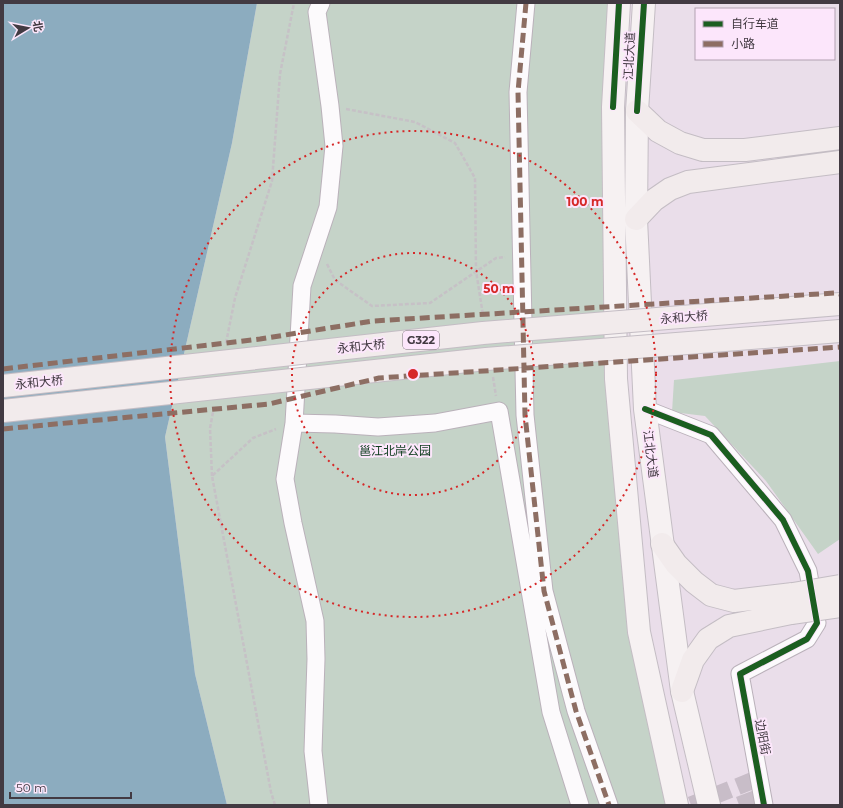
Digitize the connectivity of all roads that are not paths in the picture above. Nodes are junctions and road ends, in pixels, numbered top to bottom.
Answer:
1 (321, 3) edge
2 (526, 3) edge
3 (619, 3) edge
4 (644, 3) edge
5 (637, 110) junction
6 (840, 138) edge
7 (840, 162) edge
8 (636, 219) junction
9 (840, 304) edge
10 (835, 333) edge
11 (3, 386) edge
12 (645, 409) junction
13 (3, 411) edge
14 (294, 423) junction
15 (662, 544) junction
16 (840, 586) edge
17 (792, 604) junction
18 (840, 606) edge
19 (682, 691) junction
20 (320, 805) edge
21 (580, 805) edge
22 (609, 805) edge
23 (677, 805) edge
24 (709, 805) edge
25 (764, 805) edge

1 - 14 street
2 - 22 street
3 - 23 main road, 江北大道
4 - 5 main road, 江北大道
5 - 6 highway
5 - 8 main road, 江北大道
7 - 8 highway
8 - 12 main road, 江北大道
9 - 11 highway, 永和大桥 / G322, bridge
10 - 13 highway, 永和大桥 / G322, bridge
12 - 15 main road, 江北大道
12 - 25 street, 边阳街
14 - 20 street
14 - 21 street
15 - 17 highway
15 - 19 main road, 江北大道
16 - 17 highway, bridge
17 - 18 highway, bridge
17 - 19 highway
19 - 24 main road, 江北大道

